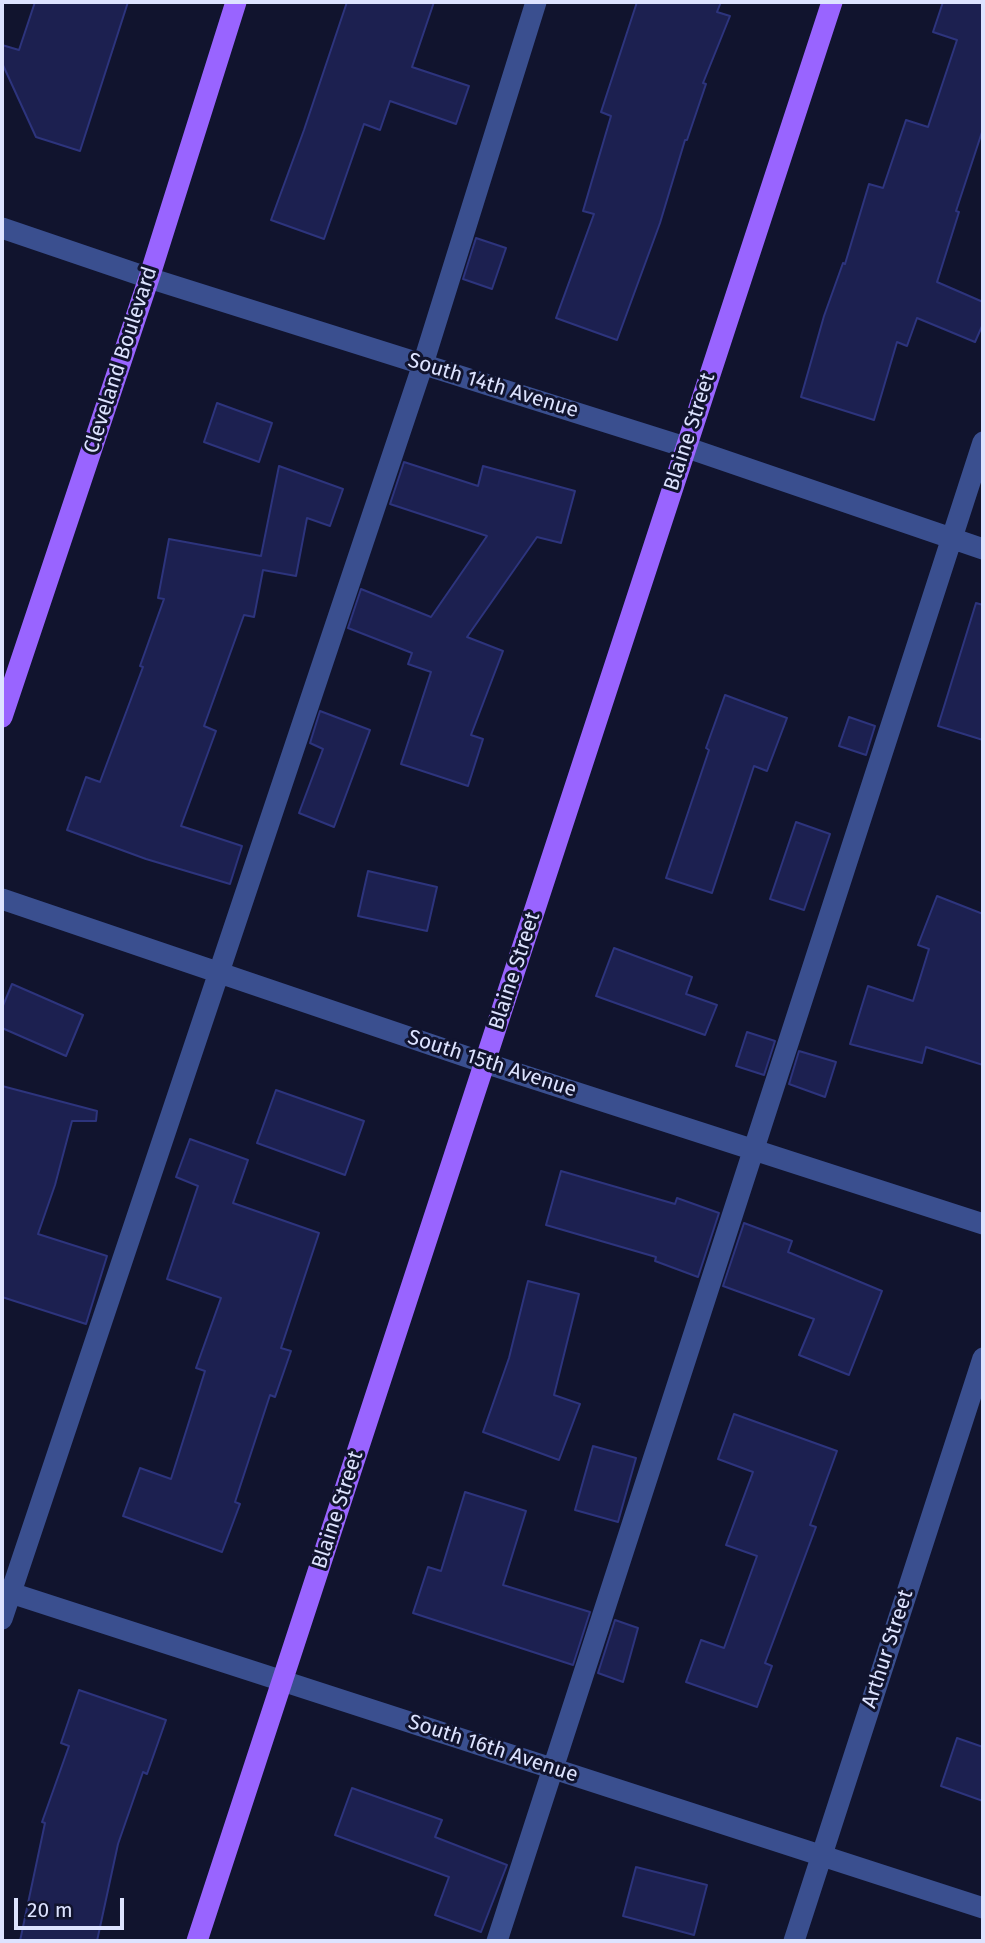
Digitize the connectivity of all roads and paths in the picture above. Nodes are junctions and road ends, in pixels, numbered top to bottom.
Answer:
1 (236, 2) edge
2 (536, 2) edge
3 (832, 2) edge
4 (2, 228) edge
5 (149, 278) junction
6 (423, 364) junction
7 (983, 442) edge
8 (685, 447) junction
9 (952, 538) junction
10 (983, 549) edge
11 (2, 717) edge
12 (2, 899) edge
13 (217, 972) junction
14 (485, 1063) junction
15 (755, 1150) junction
16 (983, 1224) edge
17 (983, 1357) edge
18 (6, 1591) edge
19 (2, 1619) edge
20 (282, 1681) junction
21 (553, 1769) junction
22 (821, 1856) junction
23 (983, 1908) edge
24 (197, 1941) edge
25 (497, 1941) edge
26 (794, 1941) edge

1 - 5 main road, Cleveland Boulevard
2 - 6 street
3 - 8 main road, Blaine Street
4 - 5 street, South 14th Avenue
5 - 6 street, South 14th Avenue
5 - 11 main road, Cleveland Boulevard
6 - 8 street, South 14th Avenue
6 - 13 street
7 - 9 street
8 - 9 street, South 14th Avenue
8 - 14 main road, Blaine Street
9 - 10 street, South 14th Avenue
9 - 15 street
12 - 13 street, South 15th Avenue
13 - 14 street, South 15th Avenue
13 - 18 street
14 - 15 street, South 15th Avenue
14 - 20 main road, Blaine Street
15 - 16 street, South 15th Avenue
15 - 21 street
17 - 22 street, Arthur Street
18 - 19 street
18 - 20 street, South 16th Avenue
20 - 21 street, South 16th Avenue
20 - 24 main road, Blaine Street
21 - 22 street, South 16th Avenue
21 - 25 street
22 - 23 street, South 16th Avenue
22 - 26 street, Arthur Street

